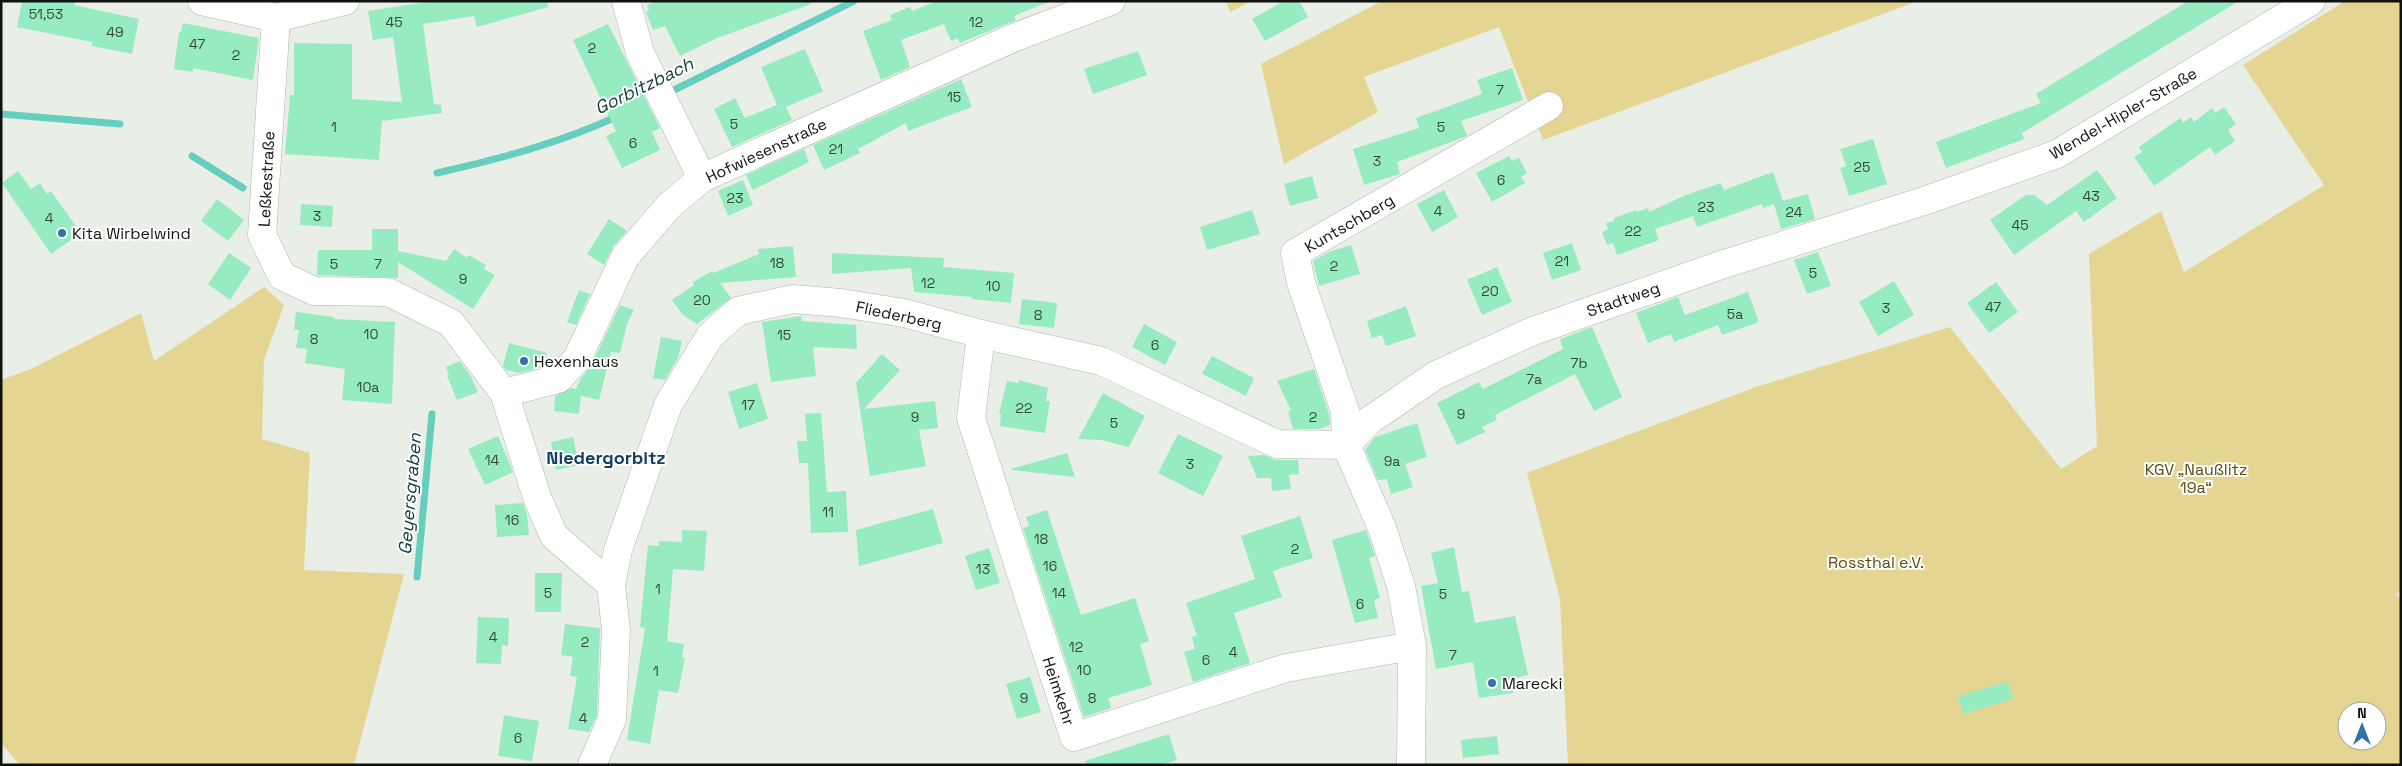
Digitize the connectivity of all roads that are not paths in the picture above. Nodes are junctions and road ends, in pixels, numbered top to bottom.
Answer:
1 (202, 1) edge
2 (345, 1) edge
3 (626, 1) edge
4 (1111, 1) edge
5 (2311, 1) edge
6 (276, 18) junction
7 (1549, 106) dead end
8 (702, 178) junction
9 (1924, 201) joint
10 (981, 334) junction
11 (504, 393) junction
12 (1346, 445) junction
13 (611, 586) junction
14 (1412, 646) junction
15 (592, 765) edge
16 (1411, 765) edge

1 - 6 street
2 - 6 street
3 - 8 street
4 - 8 street, Hofwiesenstraße
5 - 9 street, Wendel-Hipler-Straße
6 - 11 street, Leßkestraße
7 - 12 street, Kuntschberg
8 - 11 street, Hofwiesenstraße
9 - 12 street, Stadtweg
10 - 12 street, Fliederberg
10 - 13 street, Fliederberg
10 - 14 street, Heimkehr
11 - 13 street, Leßkestraße
12 - 14 street
13 - 15 street
14 - 16 street

